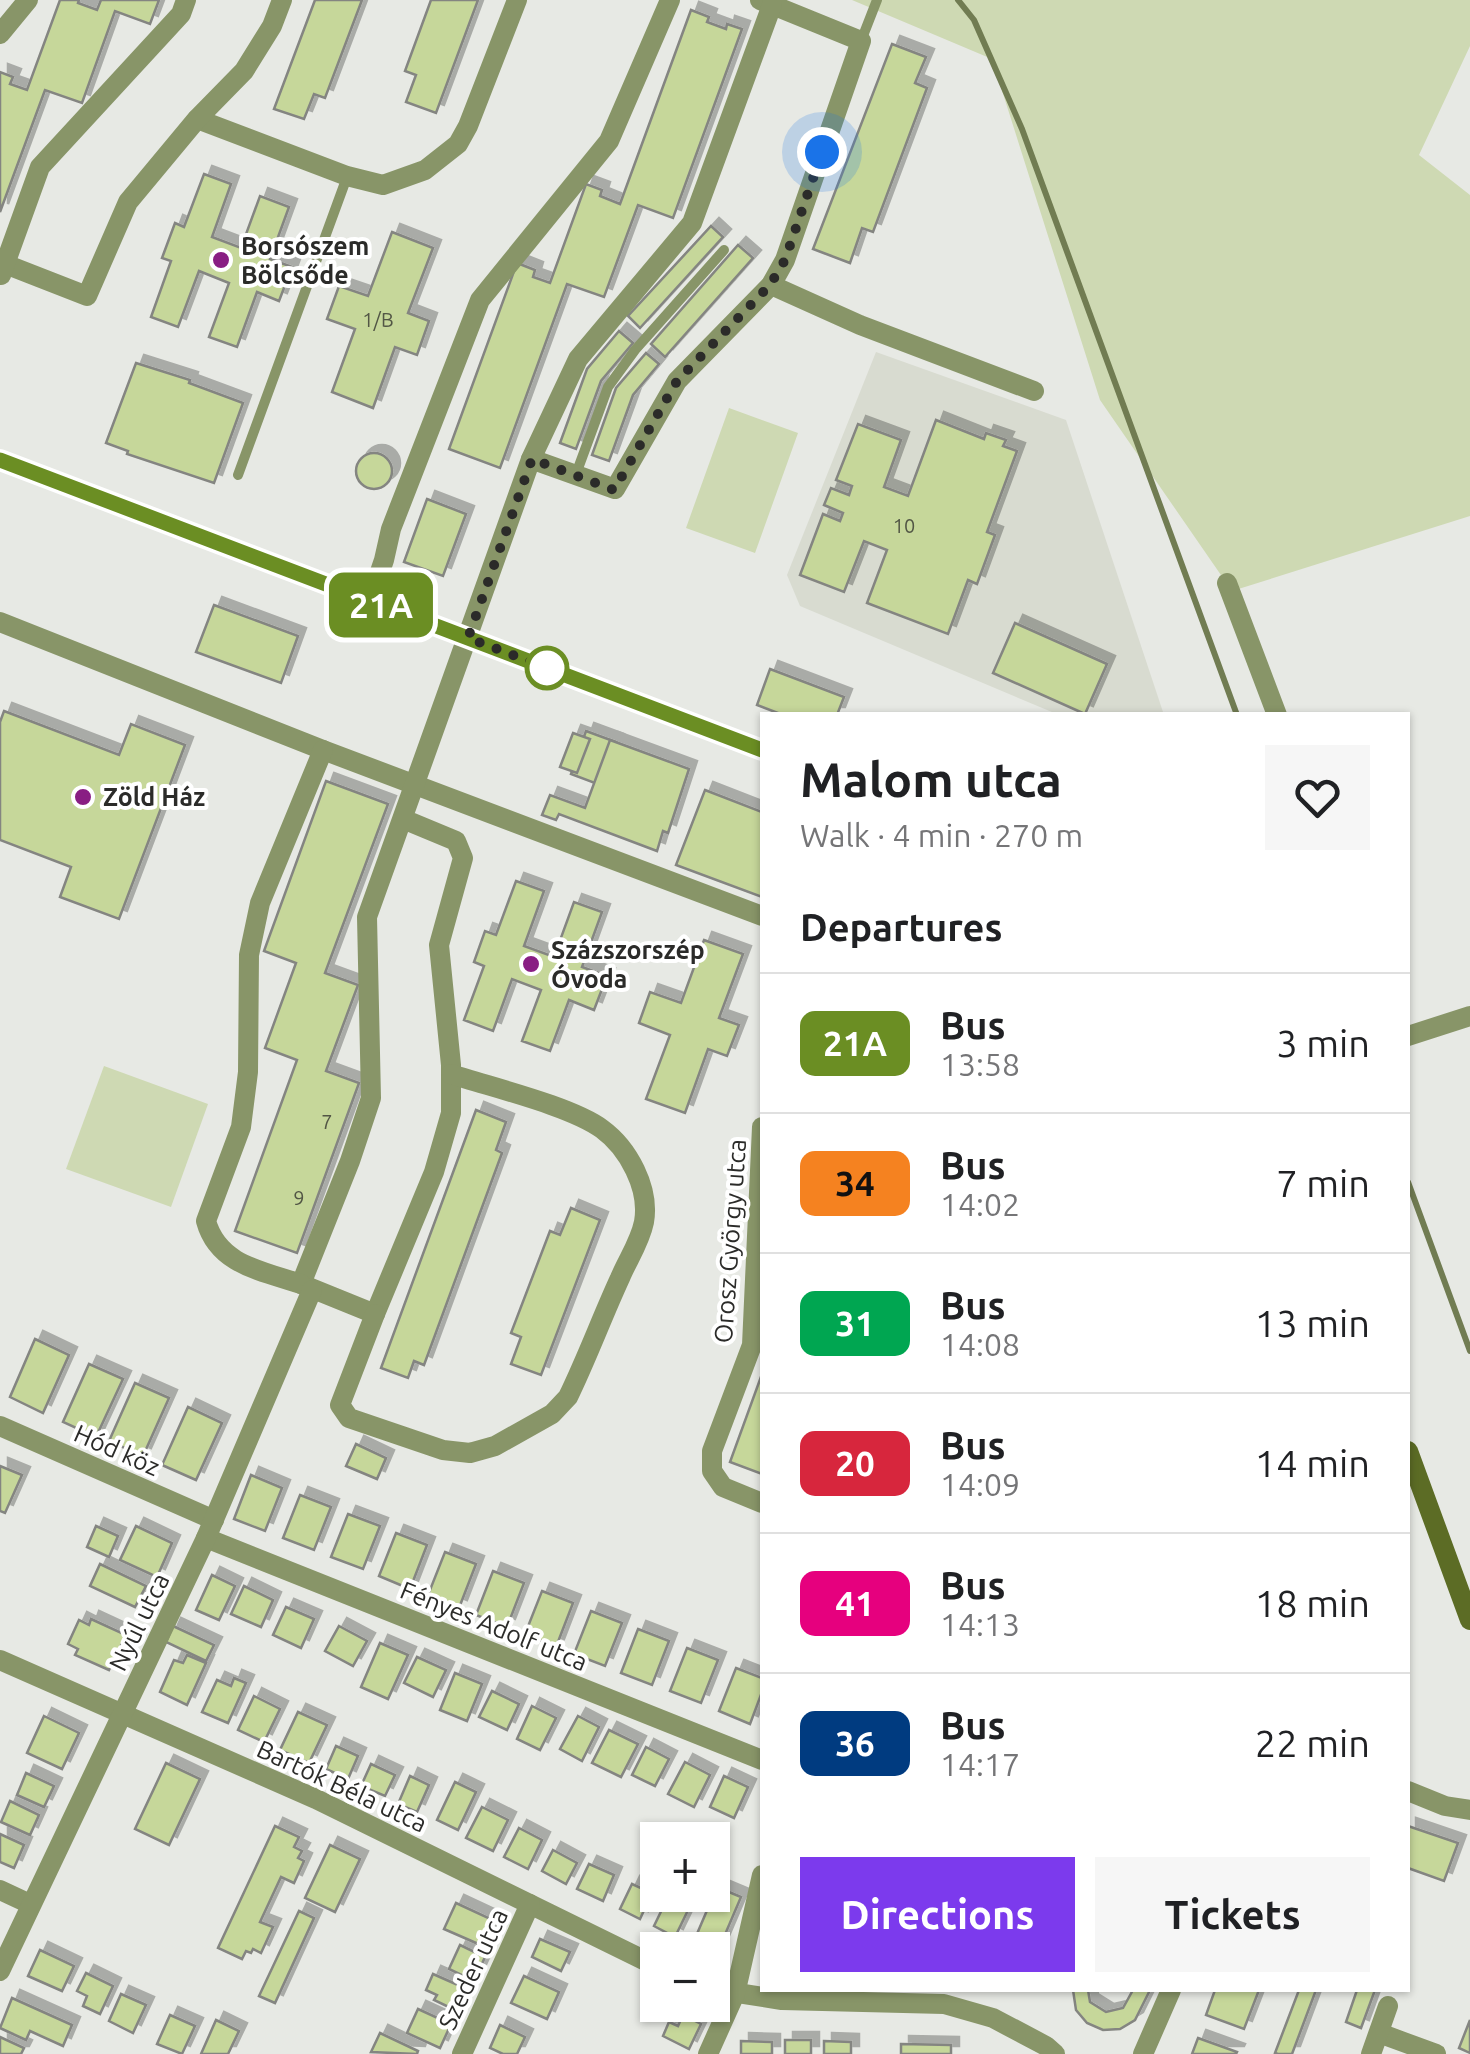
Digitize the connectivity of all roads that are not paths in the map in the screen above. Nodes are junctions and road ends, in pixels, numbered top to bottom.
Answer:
1 (28, 0) edge
2 (186, 0) edge
3 (282, 0) edge
4 (516, 0) edge
5 (670, 0) edge
6 (877, 0) edge
7 (766, 2) edge
8 (0, 34) edge
9 (860, 41) junction
10 (198, 119) junction
11 (347, 176) junction
12 (724, 250) dead end
13 (2, 271) edge
14 (770, 285) junction
15 (1034, 391) dead end
16 (532, 459) junction
17 (0, 460) edge
18 (238, 475) dead end
19 (576, 476) junction
20 (1227, 582) dead end
21 (370, 601) junction
22 (0, 622) edge
23 (468, 638) junction
24 (1275, 712) edge
25 (760, 749) edge
26 (323, 750) junction
27 (416, 785) junction
28 (403, 820) junction
29 (760, 915) edge
30 (1470, 1016) edge
31 (1410, 1035) edge
32 (451, 1074) junction
33 (760, 1170) edge
34 (306, 1287) junction
35 (375, 1314) junction
36 (0, 1426) edge
37 (1410, 1455) edge
38 (760, 1502) edge
39 (210, 1529) junction
40 (1470, 1620) edge
41 (0, 1660) edge
42 (122, 1714) junction
43 (760, 1759) edge
44 (1410, 1792) edge
45 (1470, 1810) edge
46 (760, 1884) edge
47 (0, 1890) edge
48 (30, 1904) junction
49 (530, 1904) junction
50 (640, 1958) edge
51 (0, 1971) edge
52 (1170, 1992) edge
53 (730, 1993) edge
54 (736, 1994) junction
55 (1388, 2006) dead end
56 (1378, 2032) junction
57 (462, 2054) edge
58 (708, 2054) edge
59 (1055, 2054) edge
60 (1143, 2054) edge
61 (1370, 2054) edge
62 (1436, 2054) edge

1 - 8 street
2 - 13 street
3 - 10 street
4 - 11 street
5 - 21 street
6 - 9 lane
7 - 9 street
7 - 16 street, Nyúl utca
9 - 14 street
10 - 11 street
10 - 13 street
11 - 18 lane
12 - 19 lane
14 - 15 street
14 - 19 street
16 - 19 street
16 - 23 street, Nyúl utca
17 - 21 street
20 - 24 street
21 - 23 street
22 - 26 street
23 - 25 street
23 - 27 street, Nyúl utca
26 - 27 street
26 - 34 street
27 - 28 street, Nyúl utca
27 - 29 street
28 - 32 street
28 - 34 street, Nyúl utca
30 - 31 street
32 - 35 street
32 - 35 street
33 - 38 street, Orosz György utca
34 - 35 street
34 - 39 street, Nyúl utca
36 - 39 street, Hód köz
37 - 40 street
39 - 42 street, Nyúl utca
39 - 43 street, Fényes Adolf utca
41 - 42 street, Bartók Béla utca
42 - 48 street, Nyúl utca
42 - 49 street, Bartók Béla utca
44 - 45 street
46 - 54 street
47 - 48 street
48 - 51 street, Nyúl utca
49 - 50 street, Bartók Béla utca
49 - 57 street, Szeder utca
52 - 60 street
53 - 54 street
54 - 58 street
54 - 59 street
55 - 56 street
56 - 61 street
56 - 62 street

